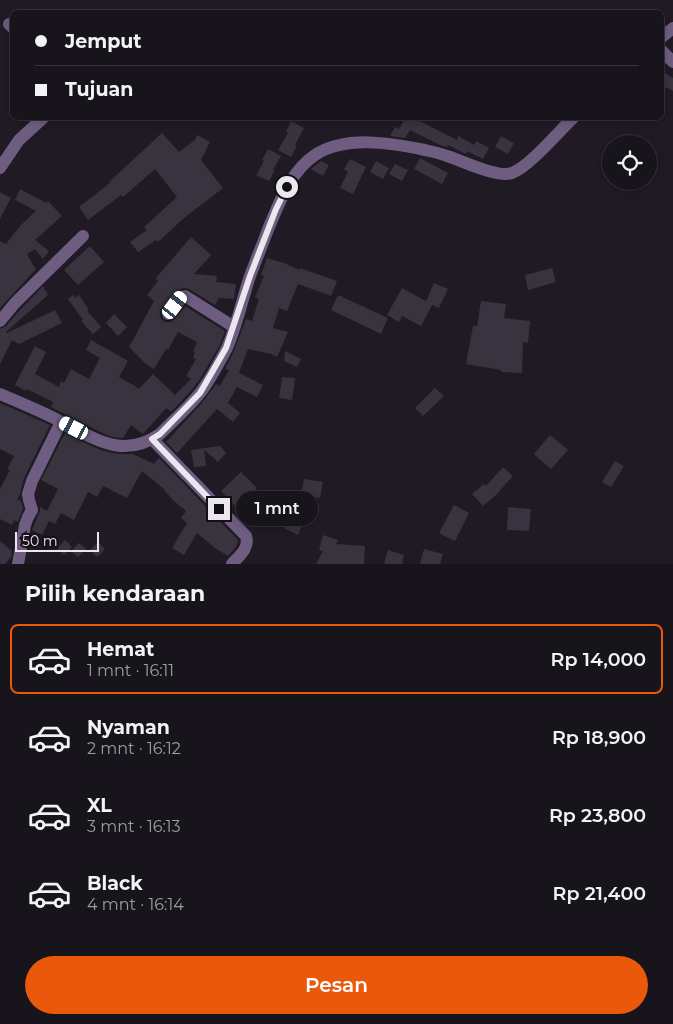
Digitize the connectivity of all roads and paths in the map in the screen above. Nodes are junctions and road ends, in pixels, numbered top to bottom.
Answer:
1 (664, 53) edge
2 (673, 62) edge
3 (42, 120) edge
4 (571, 120) edge
5 (0, 168) edge
6 (83, 236) dead end
7 (168, 314) dead end
8 (0, 321) edge
9 (234, 326) junction
10 (0, 394) edge
11 (61, 422) junction
12 (152, 439) junction
13 (18, 564) edge
14 (232, 564) edge

1 - 2 street
3 - 5 street
4 - 9 street
6 - 8 street
7 - 9 street
9 - 12 street
10 - 11 street
11 - 12 street
11 - 13 street
12 - 14 street

